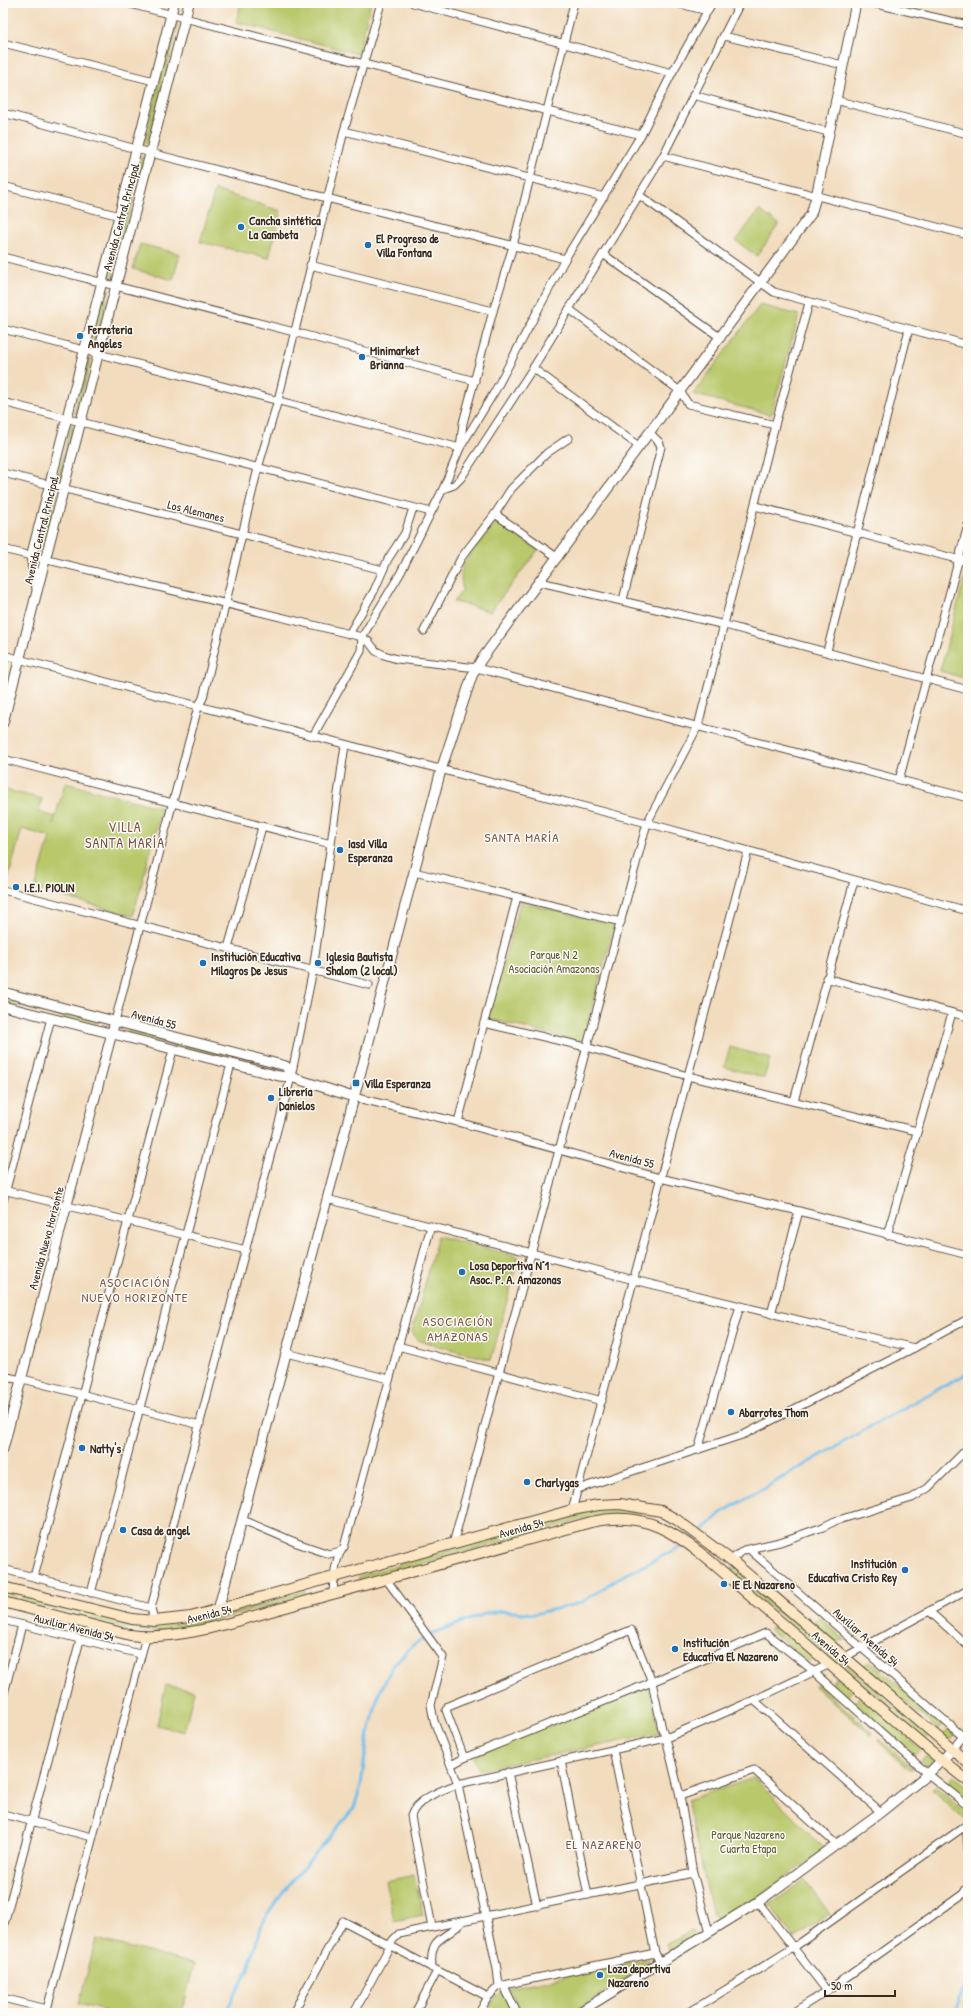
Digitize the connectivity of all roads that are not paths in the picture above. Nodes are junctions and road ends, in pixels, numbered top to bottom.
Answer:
1 (126, 3) edge
2 (174, 3) edge
3 (189, 3) edge
4 (381, 3) edge
5 (413, 3) edge
6 (574, 3) edge
7 (676, 3) edge
8 (712, 3) edge
9 (740, 3) edge
10 (856, 3) edge
11 (872, 3) edge
12 (708, 11) junction
13 (171, 15) junction
14 (185, 19) junction
15 (968, 25) edge
16 (724, 36) junction
17 (3, 42) edge
18 (564, 44) junction
19 (364, 64) junction
20 (843, 65) junction
21 (672, 73) junction
22 (154, 81) junction
23 (693, 96) junction
24 (835, 100) junction
25 (546, 111) junction
26 (3, 113) edge
27 (344, 131) junction
28 (828, 132) junction
29 (968, 134) edge
30 (641, 135) junction
31 (137, 149) junction
32 (151, 153) junction
33 (663, 156) junction
34 (529, 177) junction
35 (3, 186) edge
36 (639, 195) junction
37 (604, 197) junction
38 (816, 197) junction
39 (327, 199) junction
40 (120, 216) junction
41 (968, 235) edge
42 (513, 246) junction
43 (603, 254) junction
44 (3, 257) edge
45 (565, 259) junction
46 (310, 264) junction
47 (761, 282) junction
48 (102, 283) junction
49 (116, 286) junction
50 (809, 303) junction
51 (569, 309) junction
52 (493, 311) junction
53 (3, 329) edge
54 (909, 329) junction
55 (294, 332) junction
56 (721, 338) junction
57 (968, 345) edge
58 (84, 351) junction
59 (97, 355) junction
60 (533, 368) junction
61 (475, 381) junction
62 (680, 391) junction
63 (278, 400) junction
64 (3, 402) edge
65 (66, 418) junction
66 (80, 421) junction
67 (775, 425) junction
68 (650, 433) junction
69 (570, 438) dead end
70 (640, 447) junction
71 (460, 448) junction
72 (258, 468) junction
73 (3, 473) edge
74 (50, 486) junction
75 (64, 489) junction
76 (443, 489) junction
77 (755, 506) junction
78 (413, 508) junction
79 (431, 512) junction
80 (495, 514) junction
81 (968, 525) edge
82 (857, 532) junction
83 (243, 534) junction
84 (3, 550) edge
85 (31, 557) junction
86 (558, 558) junction
87 (46, 560) junction
88 (960, 560) junction
89 (968, 562) edge
90 (383, 570) junction
91 (540, 582) junction
92 (37, 592) junction
93 (623, 600) junction
94 (226, 605) junction
95 (725, 625) junction
96 (424, 631) dead end
97 (349, 634) junction
98 (362, 637) junction
99 (827, 651) junction
100 (3, 655) edge
101 (20, 659) junction
102 (477, 668) junction
103 (927, 679) junction
104 (968, 690) edge
105 (198, 707) junction
106 (3, 723) edge
107 (698, 726) junction
108 (313, 736) junction
109 (345, 745) junction
110 (3, 759) edge
111 (441, 770) junction
112 (899, 780) junction
113 (968, 798) edge
114 (172, 803) junction
115 (647, 823) junction
116 (262, 827) junction
117 (331, 844) junction
118 (748, 851) junction
119 (414, 872) junction
120 (854, 881) junction
121 (3, 890) edge
122 (517, 897) junction
123 (968, 911) edge
124 (621, 922) junction
125 (139, 926) junction
126 (228, 948) junction
127 (314, 970) junction
128 (826, 978) junction
129 (370, 985) dead end
130 (3, 992) edge
131 (3, 1006) edge
132 (952, 1013) junction
133 (968, 1017) edge
134 (51, 1018) junction
135 (115, 1021) junction
136 (484, 1023) junction
137 (112, 1034) junction
138 (586, 1047) junction
139 (173, 1050) junction
140 (231, 1064) junction
141 (688, 1076) junction
142 (292, 1077) junction
143 (354, 1097) junction
144 (794, 1101) junction
145 (458, 1122) junction
146 (917, 1131) junction
147 (558, 1150) junction
148 (660, 1178) junction
149 (4, 1190) edge
150 (327, 1199) junction
151 (3, 1201) edge
152 (66, 1206) junction
153 (800, 1211) junction
154 (127, 1220) junction
155 (431, 1226) junction
156 (186, 1235) junction
157 (887, 1235) junction
158 (246, 1250) junction
159 (531, 1252) junction
160 (968, 1255) edge
161 (634, 1280) junction
162 (740, 1306) junction
163 (771, 1314) junction
164 (968, 1319) edge
165 (398, 1346) junction
166 (914, 1348) junction
167 (286, 1353) junction
168 (499, 1373) junction
169 (3, 1376) edge
170 (389, 1379) junction
171 (21, 1380) junction
172 (83, 1394) junction
173 (602, 1401) junction
174 (140, 1409) junction
175 (200, 1425) junction
176 (968, 1448) edge
177 (3, 1449) edge
178 (698, 1450) junction
179 (578, 1489) junction
180 (572, 1510) junction
181 (242, 1520) junction
182 (453, 1544) junction
183 (750, 1550) junction
184 (341, 1551) junction
185 (731, 1560) junction
186 (3, 1569) edge
187 (34, 1577) junction
188 (334, 1578) junction
189 (386, 1579) junction
190 (3, 1587) edge
191 (968, 1590) edge
192 (91, 1593) junction
193 (333, 1594) junction
194 (3, 1602) edge
195 (151, 1608) junction
196 (218, 1610) junction
197 (929, 1612) junction
198 (3, 1620) edge
199 (154, 1621) junction
200 (22, 1625) junction
201 (146, 1637) junction
202 (80, 1640) junction
203 (967, 1644) edge
204 (861, 1648) junction
205 (140, 1654) junction
206 (845, 1657) junction
207 (830, 1664) junction
208 (813, 1673) junction
209 (652, 1682) junction
210 (3, 1697) edge
211 (754, 1700) junction
212 (968, 1730) edge
213 (666, 1738) junction
214 (965, 1739) edge
215 (612, 1750) junction
216 (952, 1750) junction
217 (464, 1758) junction
218 (561, 1761) junction
219 (943, 1761) junction
220 (968, 1763) edge
221 (451, 1765) junction
222 (508, 1772) junction
223 (928, 1774) junction
224 (968, 1782) edge
225 (458, 1784) junction
226 (680, 1796) junction
227 (968, 1806) edge
228 (881, 1812) junction
229 (3, 1814) edge
230 (31, 1822) junction
231 (967, 1825) edge
232 (92, 1836) junction
233 (837, 1845) junction
234 (968, 1850) edge
235 (693, 1873) junction
236 (640, 1884) junction
237 (968, 1886) edge
238 (588, 1895) junction
239 (758, 1902) junction
240 (537, 1906) junction
241 (485, 1917) junction
242 (463, 1921) junction
243 (432, 1927) junction
244 (3, 1928) edge
245 (709, 1932) junction
246 (390, 1946) junction
247 (793, 1948) junction
248 (655, 1953) junction
249 (660, 1962) junction
250 (435, 1970) junction
251 (501, 1986) junction
252 (827, 1991) junction
253 (488, 1997) junction
254 (3, 1998) edge
255 (46, 2011) edge
256 (293, 2013) edge
257 (354, 2013) edge
258 (414, 2013) edge
259 (479, 2013) edge
260 (517, 2013) edge
261 (578, 2013) edge
262 (688, 2013) edge
263 (792, 2013) edge

1 - 13 street
2 - 13 street, Avenida Central Principal
3 - 14 street, Avenida Central Principal
4 - 19 street
5 - 18 street
6 - 18 street
7 - 12 street
8 - 12 street
9 - 16 street
10 - 20 street
11 - 15 street
12 - 21 street
13 - 14 street
13 - 22 street, Avenida Central Principal
14 - 19 street
14 - 32 street, Avenida Central Principal
16 - 20 street
16 - 23 street
17 - 22 street
18 - 21 street
18 - 25 street
19 - 25 street
19 - 27 street
20 - 24 street
21 - 30 street
22 - 31 street, Avenida Central Principal
23 - 28 street
23 - 33 street
24 - 28 street
24 - 29 street
25 - 30 street
25 - 34 street
26 - 31 street
27 - 34 street
27 - 39 street
28 - 38 street
30 - 37 street
31 - 32 street
31 - 40 street, Avenida Central Principal
32 - 39 street
32 - 49 street, Avenida Central Principal
33 - 36 street
33 - 38 street
34 - 37 street
34 - 42 street
35 - 40 street
36 - 43 street
36 - 47 street
37 - 45 street
38 - 41 street
38 - 47 street
39 - 42 street
39 - 46 street
40 - 48 street, Avenida Central Principal
42 - 45 street
42 - 52 street
43 - 51 street
43 - 56 street
44 - 48 street
45 - 71 street
46 - 52 street
46 - 55 street
47 - 50 street
47 - 56 street
48 - 49 street
48 - 58 street, Avenida Central Principal
49 - 55 street
49 - 59 street, Avenida Central Principal
50 - 54 street
50 - 67 street
51 - 60 street
51 - 62 street
52 - 61 street
53 - 58 street
54 - 57 street
54 - 82 street
55 - 61 street
55 - 63 street
56 - 62 street
58 - 59 street
58 - 65 street, Avenida Central Principal
59 - 63 street
59 - 66 street, Avenida Central Principal
60 - 70 street
60 - 76 street
61 - 71 street
62 - 67 street
62 - 68 street
63 - 71 street
63 - 72 street
64 - 65 street
65 - 66 street
65 - 74 street, Avenida Central Principal
66 - 72 street
66 - 75 street, Avenida Central Principal
67 - 77 street
68 - 70 street
68 - 93 street
69 - 80 street
70 - 86 street
71 - 76 street
72 - 78 street
72 - 83 street
73 - 74 street, Los Alemanes
74 - 75 street, Los Alemanes
74 - 85 street, Avenida Central Principal
75 - 83 street, Los Alemanes
75 - 87 street, Avenida Central Principal
76 - 79 street
77 - 82 street
77 - 95 street
78 - 79 street
78 - 90 street
79 - 98 street
80 - 86 street
80 - 96 street
81 - 88 street
82 - 88 street
82 - 99 street
83 - 90 street, Los Alemanes
83 - 94 street
84 - 85 street
85 - 87 street
85 - 92 street, Avenida Central Principal
86 - 91 street
87 - 92 street, Avenida Central Principal
87 - 94 street
88 - 89 street
88 - 103 street
90 - 97 street
91 - 93 street
91 - 102 street
92 - 101 street
93 - 95 street
94 - 97 street
94 - 105 street
95 - 99 street
95 - 107 street
97 - 98 street
98 - 102 street
98 - 108 street
99 - 103 street
100 - 101 street
101 - 105 street
101 - 106 street
102 - 107 street
102 - 111 street
103 - 104 street
103 - 112 street
105 - 108 street
105 - 114 street
107 - 112 street
107 - 115 street
108 - 109 street
109 - 111 street
109 - 117 street
110 - 114 street
111 - 115 street
111 - 119 street
112 - 113 street
114 - 116 street
114 - 125 street
115 - 118 street
115 - 124 street
116 - 117 street
116 - 126 street
117 - 127 street
118 - 120 street
118 - 141 street
119 - 122 street
119 - 143 street
120 - 123 street
120 - 128 street
121 - 125 street
122 - 124 street
122 - 136 street
124 - 138 street
125 - 126 street
125 - 135 street
126 - 127 street
127 - 129 street
127 - 142 street
128 - 132 street
128 - 144 street
130 - 135 street, Avenida 55
131 - 134 street, Avenida 55
132 - 133 street
132 - 146 street
134 - 137 street, Avenida 55
134 - 149 street
135 - 137 street, Avenida Nuevo Horizonte
135 - 142 street, Avenida 55
136 - 138 street
136 - 145 street
137 - 139 street, Avenida 55
137 - 152 street, Avenida Nuevo Horizonte
138 - 141 street
138 - 147 street
139 - 140 street, Avenida 55
139 - 154 street
140 - 142 street, Avenida 55
140 - 156 street
141 - 144 street
141 - 148 street
142 - 143 street, Avenida 55
142 - 158 street
143 - 145 street, Avenida 55
143 - 150 street
144 - 146 street
145 - 147 street, Avenida 55
146 - 157 street
147 - 148 street, Avenida 55
147 - 159 street
148 - 153 street, Avenida 55
148 - 161 street
149 - 151 street
149 - 152 street
150 - 155 street
150 - 167 street
152 - 154 street
152 - 171 street, Avenida Nuevo Horizonte
153 - 157 street, Avenida 55
153 - 163 street
154 - 156 street
154 - 172 street
155 - 159 street
155 - 165 street
156 - 158 street
156 - 174 street
157 - 160 street, Avenida 55
158 - 175 street
159 - 161 street
159 - 168 street
161 - 162 street
161 - 173 street
162 - 163 street
162 - 178 street
163 - 166 street
164 - 166 street
165 - 168 street
165 - 170 street
166 - 178 street
167 - 170 street
167 - 181 street
168 - 173 street
168 - 182 street
169 - 171 street
170 - 184 street
171 - 172 street
171 - 177 street, Avenida Nuevo Horizonte
172 - 174 street
172 - 187 street
173 - 179 street
174 - 175 street
174 - 192 street
175 - 195 street
176 - 183 street
178 - 179 street
179 - 180 street
180 - 182 main road, Avenida 54
180 - 185 main road, Avenida 54
181 - 184 street
181 - 196 street
182 - 188 main road, Avenida 54
183 - 185 street
183 - 204 street, Auxiliar Avenida 54
184 - 188 street
185 - 206 main road, Avenida 54
186 - 187 street
187 - 192 street
188 - 193 street
188 - 196 main road, Avenida 54
189 - 193 main road, Avenida 54
189 - 207 main road, Avenida 54
189 - 221 street
190 - 199 main road, Avenida 54
191 - 197 street
192 - 195 street
193 - 201 main road, Avenida 54
194 - 201 main road, Avenida 54
195 - 199 street
196 - 199 main road, Avenida 54
197 - 203 street
197 - 204 street
198 - 200 street, Auxiliar Avenida 54
200 - 202 street, Auxiliar Avenida 54
200 - 210 street
201 - 205 street
202 - 205 street, Auxiliar Avenida 54
202 - 230 street
204 - 206 street
204 - 214 street, Auxiliar Avenida 54
205 - 232 street
206 - 216 main road, Avenida 54
207 - 208 street
207 - 219 main road, Avenida 54
208 - 209 street
208 - 211 street
208 - 223 street
209 - 213 street
209 - 217 street
209 - 217 street
211 - 213 street
211 - 228 street
212 - 214 street
213 - 215 street
213 - 226 street
214 - 216 street
215 - 218 street
215 - 236 street
216 - 219 street
216 - 220 main road, Avenida 54
217 - 221 street
218 - 222 street
218 - 238 street
219 - 223 street
219 - 224 main road, Avenida 54
221 - 225 street
222 - 225 street
222 - 240 street
223 - 227 street
223 - 228 street
225 - 241 street
225 - 243 street
226 - 233 street
226 - 235 street
228 - 233 street
229 - 230 street
230 - 232 street
230 - 244 street
231 - 234 street
231 - 247 street
232 - 255 street
233 - 239 street
235 - 236 street
235 - 245 street
236 - 238 street
236 - 248 street
237 - 252 street
238 - 240 street
239 - 245 street
239 - 247 street
240 - 241 street
241 - 242 street
241 - 251 street
242 - 243 street
242 - 250 street
243 - 246 street
245 - 249 street
246 - 250 street
246 - 256 street
246 - 257 street
247 - 252 street
247 - 262 street
248 - 249 street
248 - 251 street
249 - 261 street
250 - 253 street
250 - 258 street
251 - 253 street
251 - 260 street
252 - 263 street
253 - 259 street
254 - 255 street

